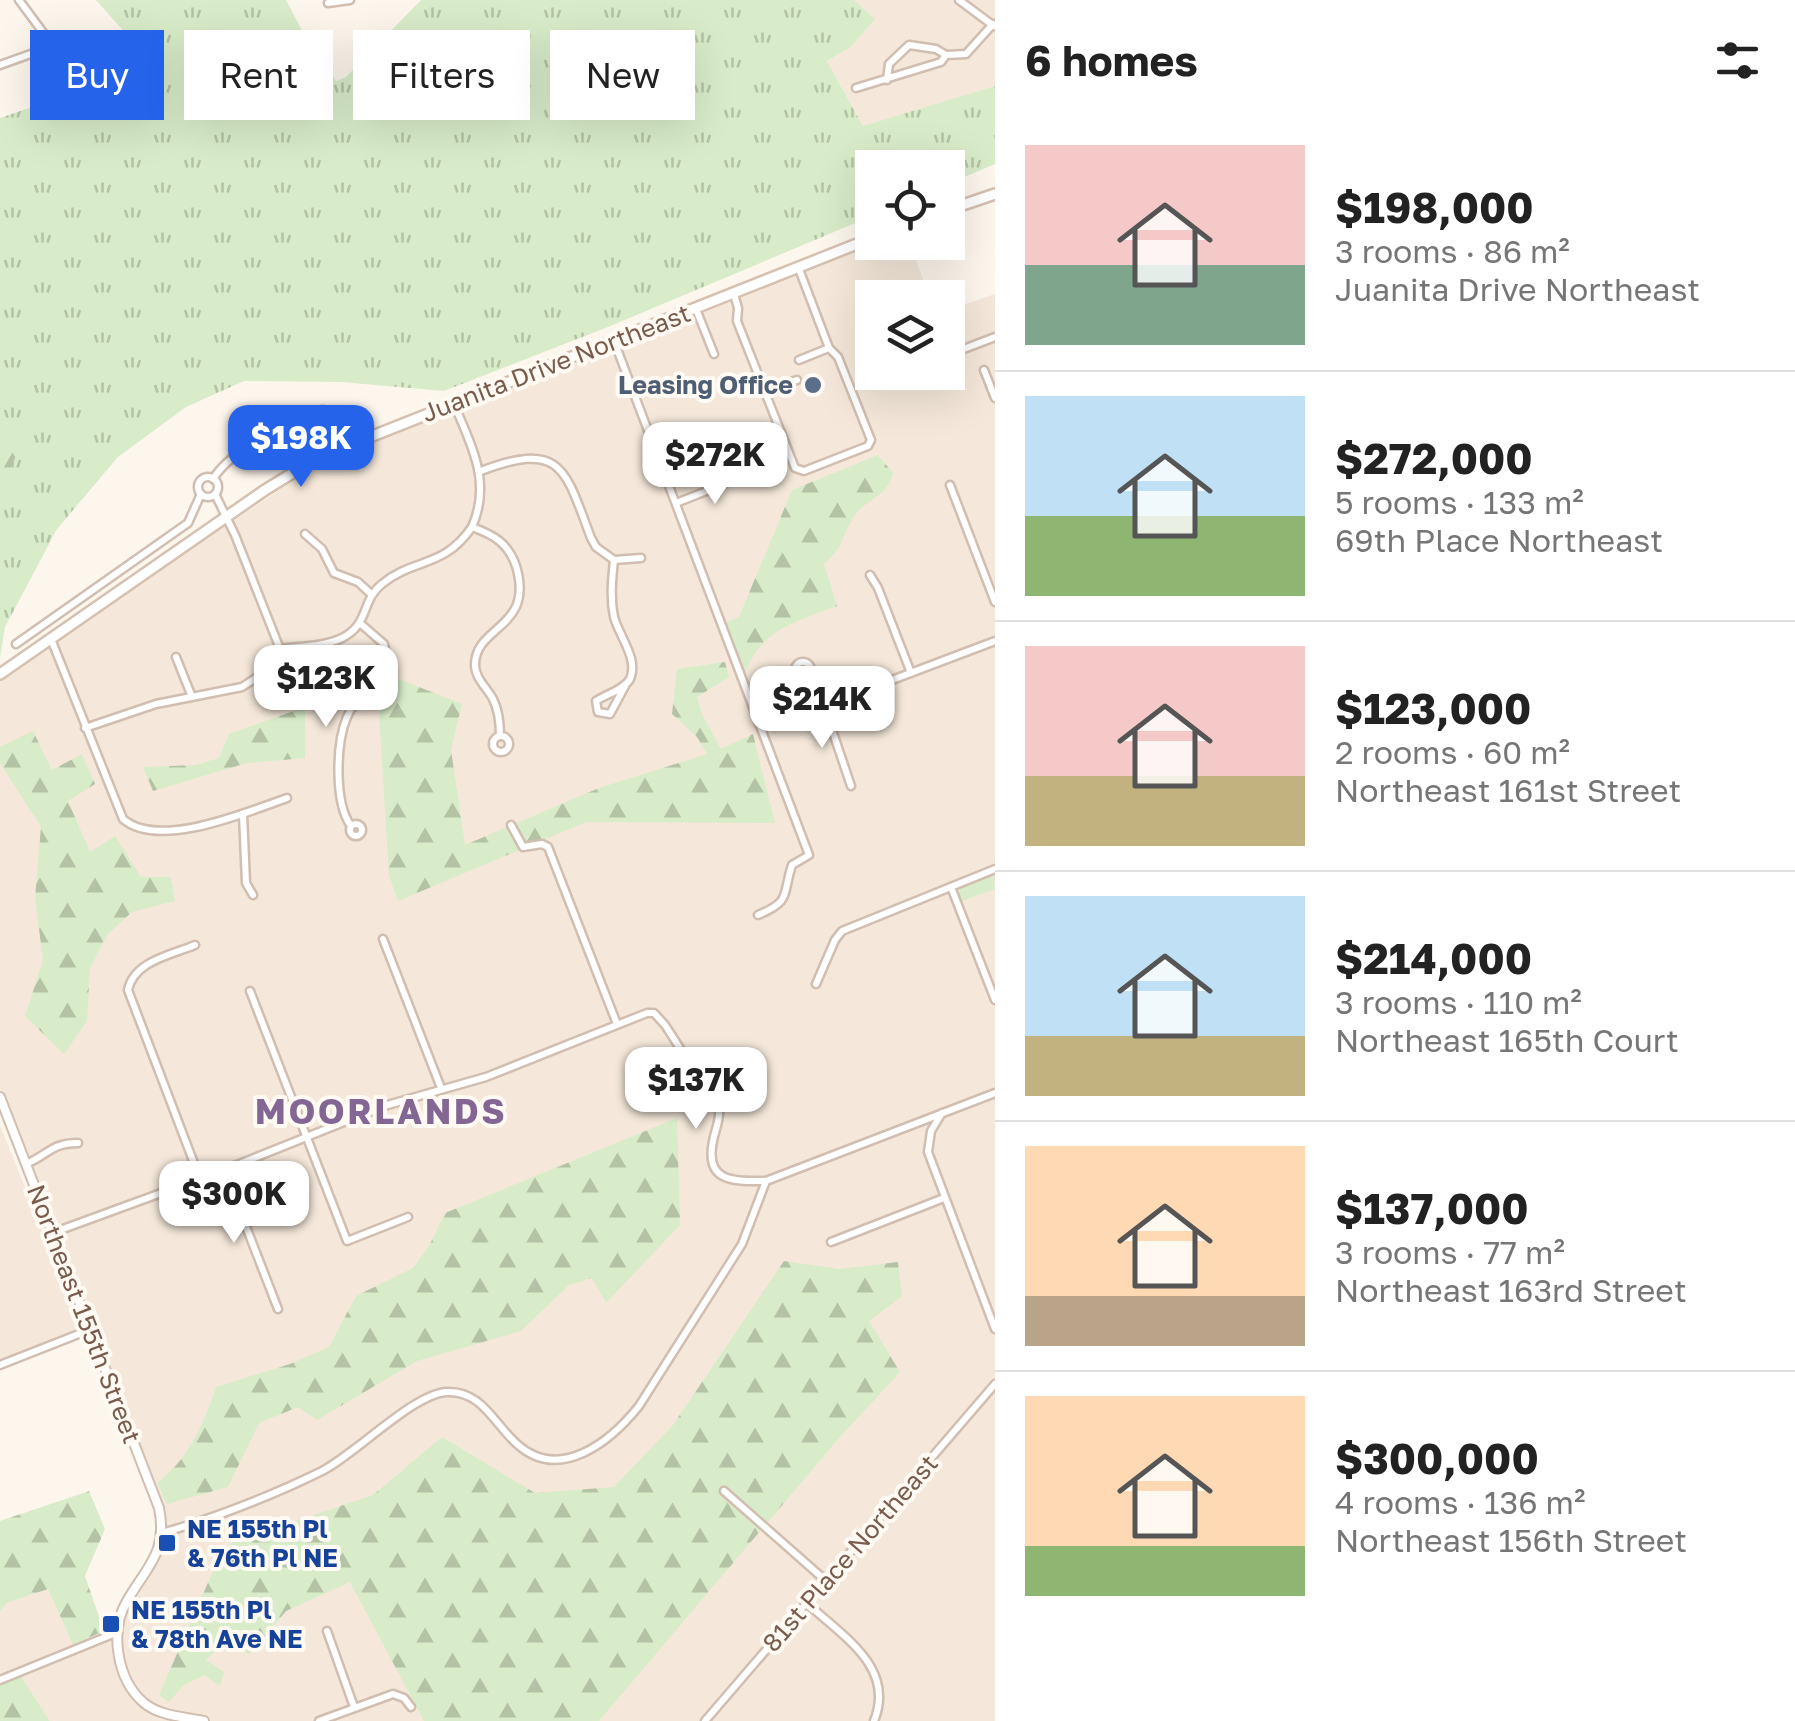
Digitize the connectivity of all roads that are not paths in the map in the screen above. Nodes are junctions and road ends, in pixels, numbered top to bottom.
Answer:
1 (19, 0) edge
2 (350, 0) edge
3 (959, 0) edge
4 (328, 4) dead end
5 (994, 25) edge
6 (41, 30) edge
7 (30, 54) edge
8 (946, 56) junction
9 (0, 65) edge
10 (887, 80) junction
11 (856, 88) dead end
12 (995, 194) edge
13 (965, 204) edge
14 (855, 245) edge
15 (799, 269) junction
16 (734, 294) junction
17 (696, 309) junction
18 (995, 337) edge
19 (614, 341) junction
20 (830, 348) junction
21 (965, 348) edge
22 (714, 354) dead end
23 (799, 360) dead end
24 (984, 370) dead end
25 (797, 380) dead end
26 (765, 392) junction
27 (995, 398) edge
28 (454, 403) junction
29 (324, 410) dead end
30 (263, 420) junction
31 (254, 429) junction
32 (481, 472) junction
33 (732, 476) dead end
34 (213, 479) junction
35 (950, 485) dead end
36 (201, 494) junction
37 (215, 494) junction
38 (676, 503) junction
39 (226, 516) junction
40 (472, 527) junction
41 (305, 534) dead end
42 (641, 558) dead end
43 (614, 560) junction
44 (870, 575) dead end
45 (371, 594) junction
46 (995, 602) edge
47 (361, 624) junction
48 (51, 638) junction
49 (995, 640) edge
50 (16, 644) dead end
51 (280, 648) junction
52 (176, 656) dead end
53 (911, 673) junction
54 (0, 674) edge
55 (809, 675) dead end
56 (624, 686) junction
57 (192, 697) junction
58 (824, 706) junction
59 (810, 711) dead end
60 (86, 728) junction
61 (500, 736) dead end
62 (851, 786) dead end
63 (287, 798) dead end
64 (243, 814) junction
65 (510, 825) dead end
66 (351, 826) dead end
67 (995, 869) edge
68 (951, 887) junction
69 (253, 895) dead end
70 (758, 916) dead end
71 (382, 939) dead end
72 (195, 945) dead end
73 (816, 984) dead end
74 (250, 991) dead end
75 (995, 1000) edge
76 (617, 1024) junction
77 (441, 1088) junction
78 (995, 1093) edge
79 (0, 1097) edge
80 (942, 1112) junction
81 (305, 1138) junction
82 (78, 1143) dead end
83 (26, 1164) junction
84 (224, 1170) junction
85 (200, 1179) junction
86 (766, 1181) junction
87 (944, 1198) junction
88 (408, 1218) dead end
89 (52, 1232) junction
90 (830, 1242) dead end
91 (278, 1309) dead end
92 (995, 1329) edge
93 (89, 1330) junction
94 (0, 1365) edge
95 (995, 1384) edge
96 (724, 1490) dead end
97 (162, 1533) junction
98 (825, 1580) junction
99 (808, 1604) junction
100 (327, 1631) dead end
101 (118, 1632) junction
102 (0, 1680) edge
103 (354, 1707) junction
104 (411, 1707) dead end
105 (204, 1721) edge
106 (320, 1721) edge
107 (705, 1721) edge
108 (874, 1721) edge

1 - 6 street
2 - 4 street
3 - 5 street
5 - 8 street
7 - 9 street
8 - 10 street
8 - 10 street
10 - 11 street
12 - 13 main road
14 - 15 main road, Juanita Drive Northeast
15 - 16 main road, Juanita Drive Northeast
15 - 20 street
16 - 17 main road, Juanita Drive Northeast
16 - 26 street
17 - 19 main road, Juanita Drive Northeast
17 - 22 street
18 - 21 street
19 - 28 main road, Juanita Drive Northeast
19 - 38 street
20 - 23 street
20 - 26 street
24 - 27 street
25 - 26 street
28 - 32 street
28 - 39 main road, Juanita Drive Northeast
29 - 30 street
30 - 31 street
30 - 31 street
31 - 34 street
32 - 40 street
32 - 43 street
33 - 38 street
34 - 36 street
34 - 37 street
35 - 46 street
36 - 37 street
36 - 50 street
37 - 39 street
38 - 70 street
39 - 48 main road, Juanita Drive Northeast
39 - 51 street
40 - 45 street
40 - 61 street
41 - 45 street
42 - 43 street
43 - 56 street
44 - 53 street
45 - 47 street
47 - 51 street
47 - 66 street
48 - 54 main road, Juanita Drive Northeast
48 - 60 street
49 - 53 street
51 - 57 street
52 - 57 street
53 - 58 street
55 - 58 street
56 - 56 street
57 - 60 street
58 - 59 street
58 - 62 street
60 - 64 street
63 - 64 street
64 - 69 street
65 - 76 street
67 - 68 street
68 - 73 street
68 - 75 street
71 - 77 street
72 - 85 street
74 - 81 street
76 - 77 street
76 - 86 street
77 - 81 street
78 - 80 street
79 - 83 street, Northeast 155th Street
80 - 86 street
80 - 87 street
81 - 84 street
81 - 88 street
82 - 83 street
83 - 89 street, Northeast 155th Street
84 - 85 street
84 - 91 street
85 - 89 street
86 - 97 street
87 - 90 street
87 - 92 street
89 - 93 street, Northeast 155th Street
93 - 94 street
93 - 97 street, Northeast 155th Street
95 - 98 street, 81st Place Northeast
96 - 98 street
97 - 101 street
98 - 99 street, 81st Place Northeast
99 - 107 street, 81st Place Northeast
99 - 108 street
100 - 103 street
101 - 102 street
101 - 105 street
103 - 104 street
103 - 106 street

